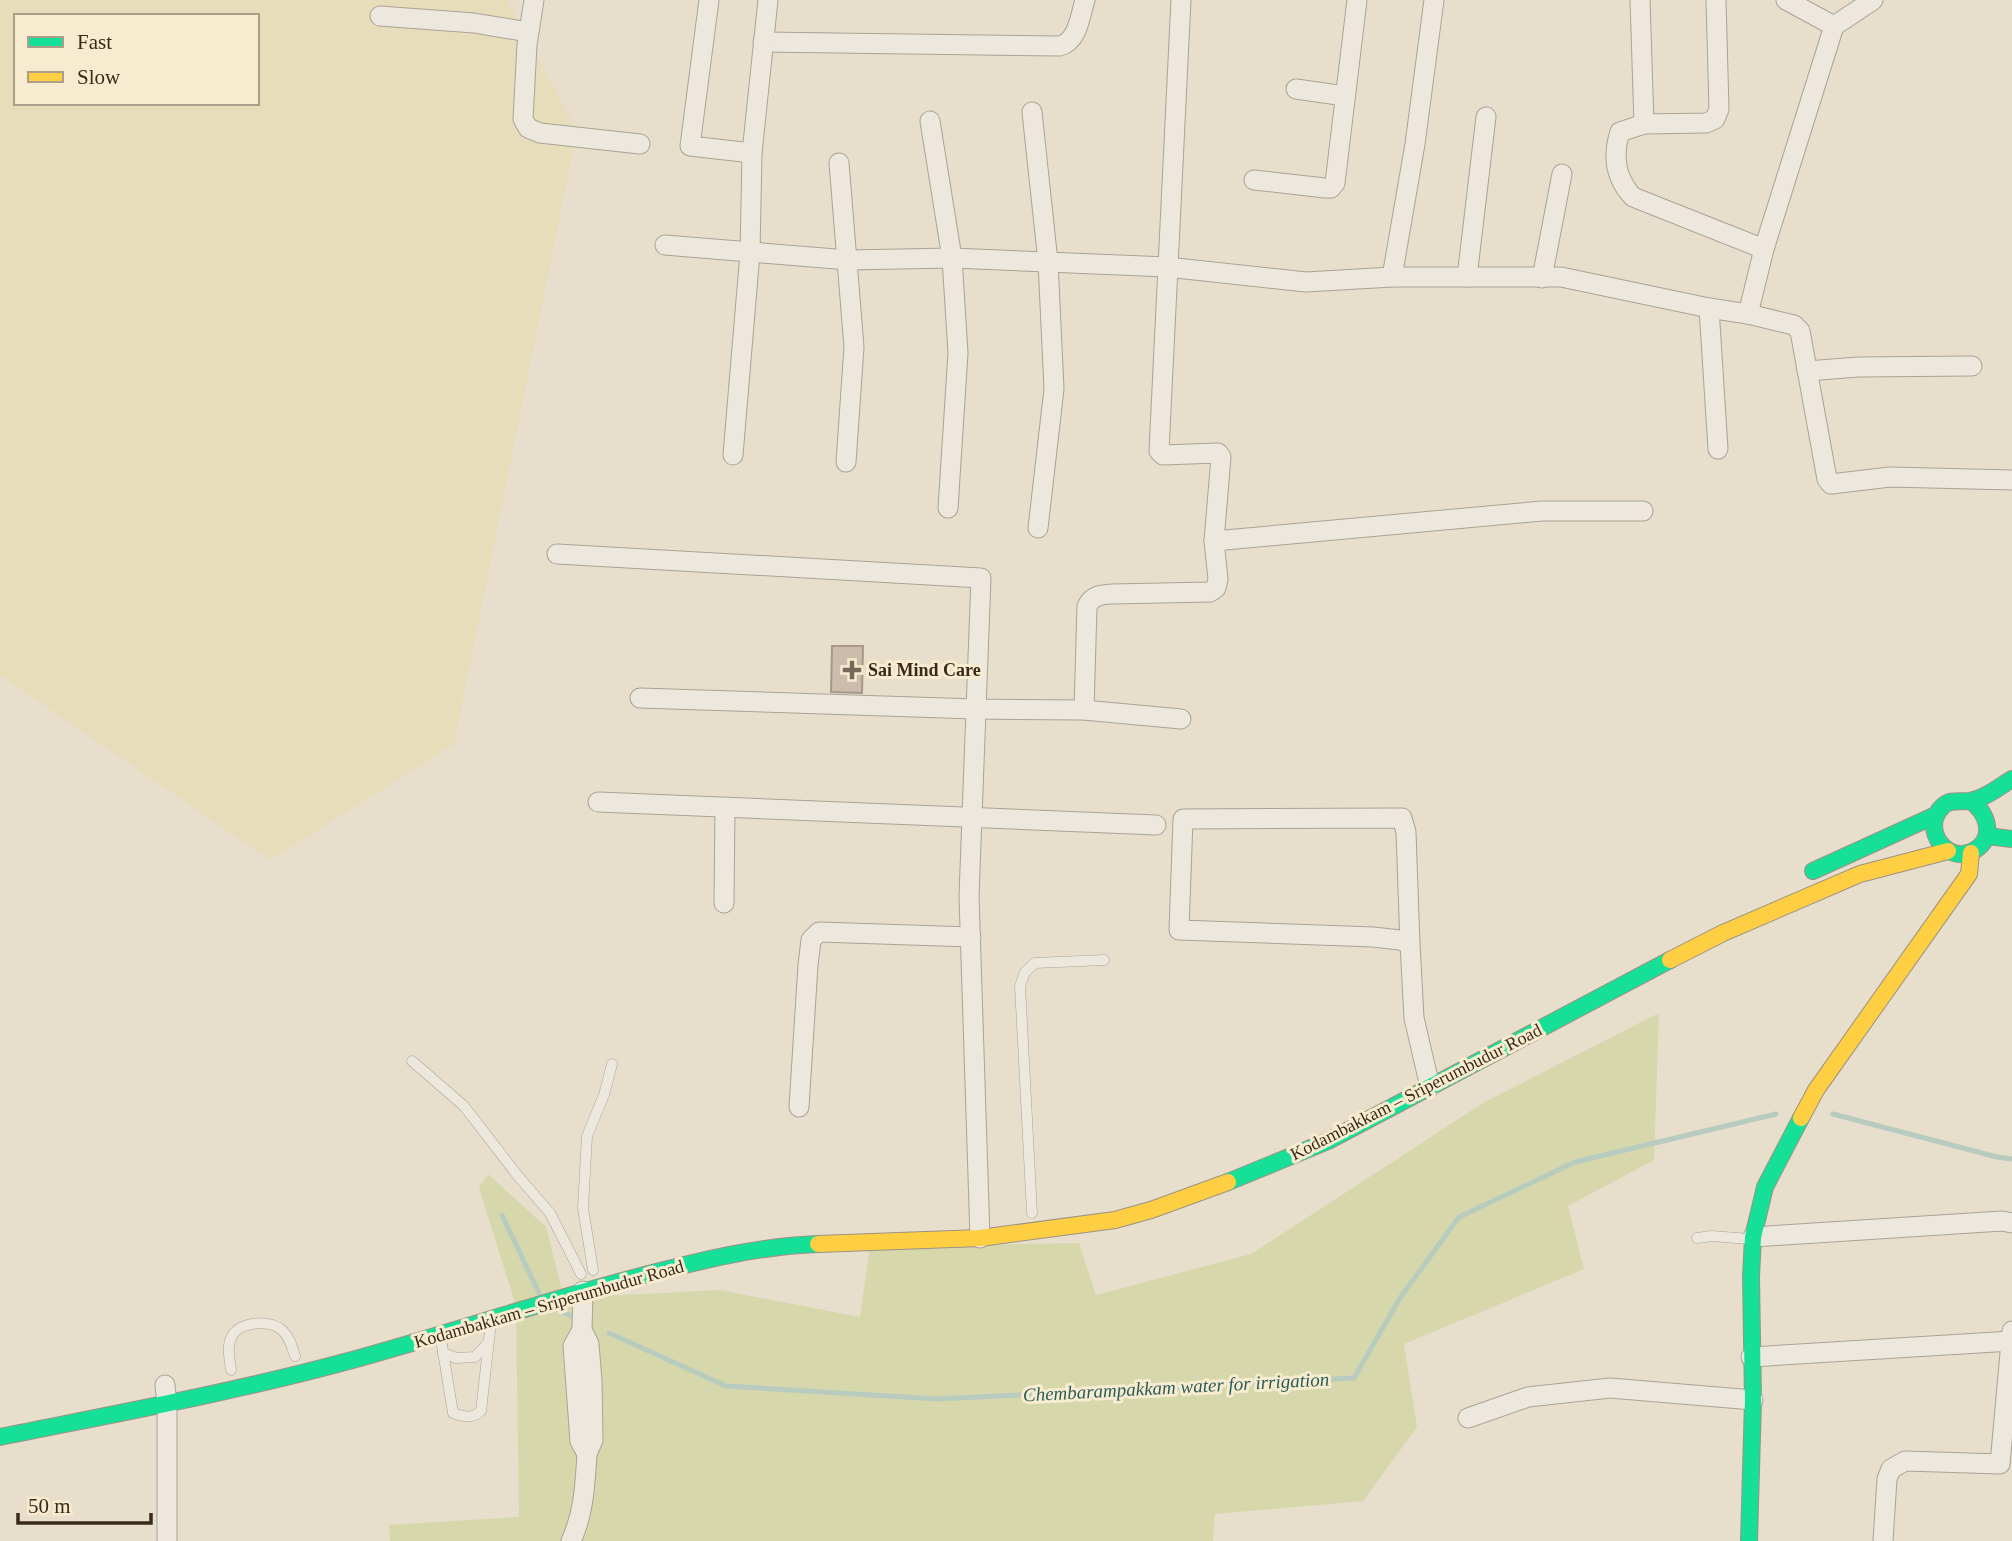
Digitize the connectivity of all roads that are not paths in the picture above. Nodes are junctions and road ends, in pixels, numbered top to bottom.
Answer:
1 (534, 0) edge
2 (709, 0) edge
3 (768, 0) edge
4 (1085, 0) edge
5 (1181, 0) edge
6 (1357, 0) edge
7 (1434, 0) edge
8 (1640, 0) edge
9 (1716, 0) edge
10 (1786, 0) edge
11 (1873, 0) edge
12 (380, 16) dead end
13 (1834, 26) junction
14 (528, 32) junction
15 (763, 43) junction
16 (1296, 89) dead end
17 (1345, 96) junction
18 (1032, 112) dead end
19 (1486, 117) dead end
20 (930, 121) dead end
21 (1644, 124) junction
22 (640, 144) dead end
23 (752, 153) junction
24 (839, 163) dead end
25 (1562, 174) dead end
26 (1254, 180) dead end
27 (666, 245) dead end
28 (1765, 249) junction
29 (750, 253) junction
30 (952, 258) junction
31 (848, 260) junction
32 (1048, 262) junction
33 (1167, 267) junction
34 (1392, 277) junction
35 (1467, 277) junction
36 (1542, 278) junction
37 (1709, 308) junction
38 (1748, 314) junction
39 (1972, 366) dead end
40 (1807, 372) junction
41 (1718, 449) dead end
42 (733, 455) dead end
43 (846, 462) dead end
44 (2012, 480) edge
45 (948, 508) dead end
46 (1643, 511) dead end
47 (1038, 528) dead end
48 (1214, 541) junction
49 (557, 554) dead end
50 (640, 698) dead end
51 (975, 709) junction
52 (1084, 709) junction
53 (1181, 719) dead end
54 (2012, 779) edge
55 (1971, 801) junction
56 (598, 802) dead end
57 (725, 807) junction
58 (1936, 815) junction
59 (973, 816) junction
60 (1156, 825) dead end
61 (1992, 826) junction
62 (2012, 839) edge
63 (1948, 851) junction
64 (1971, 853) junction
65 (1797, 878) dead end
66 (724, 903) dead end
67 (971, 937) junction
68 (1409, 944) junction
69 (1104, 960) dead end
70 (412, 1062) dead end
71 (612, 1064) dead end
72 (1426, 1073) junction
73 (799, 1107) dead end
74 (1031, 1212) dead end
75 (979, 1223) junction
76 (2012, 1223) edge
77 (1697, 1238) dead end
78 (1753, 1238) junction
79 (582, 1278) junction
80 (496, 1317) junction
81 (440, 1334) junction
82 (2012, 1338) edge
83 (488, 1343) junction
84 (316, 1351) dead end
85 (443, 1353) junction
86 (289, 1357) joint
87 (1751, 1357) junction
88 (231, 1370) dead end
89 (166, 1390) junction
90 (1753, 1400) junction
91 (92, 1402) dead end
92 (40, 1413) dead end
93 (1468, 1418) dead end
94 (0, 1437) edge
95 (167, 1541) edge
96 (570, 1541) edge
97 (1749, 1541) edge
98 (1882, 1541) edge

1 - 14 street
2 - 23 street
3 - 15 street
4 - 15 street
5 - 33 street
6 - 17 street
7 - 34 street
8 - 21 street
9 - 21 street
10 - 13 street
11 - 13 street
12 - 14 street
13 - 28 street
14 - 22 street
15 - 23 street
16 - 17 street
17 - 26 street
18 - 32 street
19 - 35 street
20 - 30 street
21 - 28 street
23 - 29 street
24 - 31 street
25 - 36 street
27 - 29 street
28 - 38 street
29 - 31 street
29 - 42 street
30 - 31 street
30 - 32 street
30 - 45 street
31 - 43 street
32 - 33 street
32 - 47 street
33 - 34 street
33 - 48 street
34 - 35 street
35 - 36 street
36 - 37 street
37 - 38 street
37 - 41 street
38 - 40 street
39 - 40 street
40 - 44 street
46 - 48 street
48 - 52 street
49 - 51 street
50 - 51 street
51 - 52 street
51 - 59 street
52 - 53 street
54 - 55 main road
55 - 58 main road
55 - 61 main road
56 - 57 street
57 - 59 street
57 - 66 street
58 - 63 main road
58 - 65 main road
59 - 60 street
59 - 67 street
61 - 62 main road
61 - 64 main road
63 - 64 main road, Kodambakkam – Sriperumbudur Road
63 - 72 main road, Kodambakkam – Sriperumbudur Road
64 - 78 main road
67 - 73 street
67 - 75 street
68 - 68 street
68 - 72 street
69 - 74 lane
70 - 79 lane
71 - 79 lane
72 - 75 main road, Kodambakkam – Sriperumbudur Road
75 - 79 main road, Kodambakkam – Sriperumbudur Road
76 - 78 street
77 - 78 lane
78 - 87 main road
79 - 80 main road, Kodambakkam – Sriperumbudur Road
79 - 96 street
80 - 81 main road, Kodambakkam – Sriperumbudur Road
80 - 83 lane
81 - 85 lane
81 - 89 main road, Kodambakkam – Sriperumbudur Road
82 - 87 street
82 - 98 street
83 - 85 lane
83 - 85 lane
84 - 86 main road
86 - 88 lane
87 - 90 main road
89 - 94 main road, Kodambakkam – Sriperumbudur Road
89 - 95 street
90 - 93 street
90 - 97 main road
91 - 92 main road

